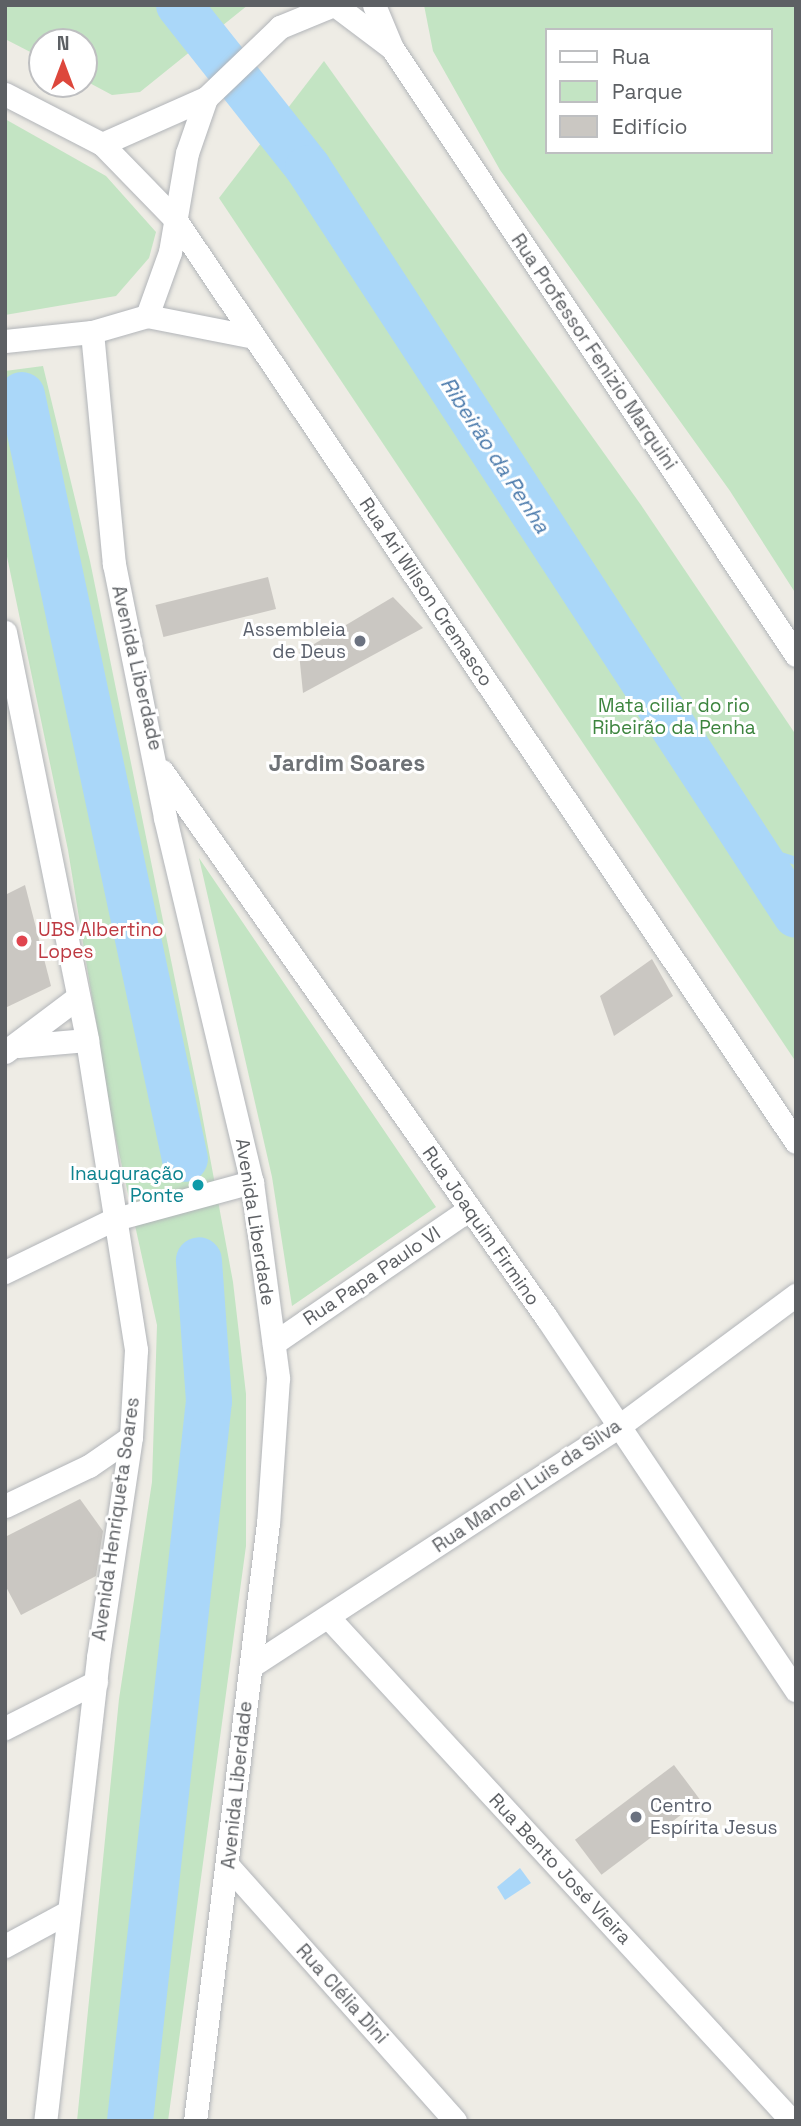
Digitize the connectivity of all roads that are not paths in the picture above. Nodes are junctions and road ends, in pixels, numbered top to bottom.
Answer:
1 (319, 5) edge
2 (334, 5) edge
3 (374, 5) edge
4 (278, 24) edge
5 (392, 48) junction
6 (211, 93) junction
7 (5, 94) edge
8 (102, 144) junction
9 (176, 219) junction
10 (148, 316) junction
11 (92, 332) junction
12 (254, 337) junction
13 (5, 341) edge
14 (5, 632) edge
15 (796, 655) edge
16 (11, 687) edge
17 (159, 767) junction
18 (78, 997) junction
19 (87, 1040) junction
20 (12, 1049) edge
21 (796, 1142) edge
22 (252, 1182) junction
23 (470, 1209) junction
24 (113, 1220) junction
25 (5, 1272) edge
26 (796, 1295) edge
27 (274, 1343) junction
28 (618, 1427) junction
29 (131, 1437) junction
30 (89, 1466) junction
31 (124, 1483) junction
32 (5, 1506) edge
33 (328, 1618) junction
34 (251, 1666) junction
35 (96, 1682) junction
36 (796, 1690) edge
37 (5, 1728) edge
38 (229, 1867) junction
39 (66, 1913) junction
40 (5, 1946) edge
41 (45, 2121) edge
42 (195, 2121) edge
43 (455, 2121) edge
44 (792, 2121) edge

1 - 2 street
2 - 4 street
2 - 5 street
3 - 5 street
4 - 6 street
5 - 15 street, Rua Professor Fenizio Marquini
6 - 8 street
6 - 9 street
7 - 8 street, Rua Ari Wilson Cremasco
8 - 9 street, Rua Ari Wilson Cremasco
9 - 10 street
9 - 12 street, Rua Ari Wilson Cremasco
10 - 11 street
10 - 12 street
11 - 13 street
11 - 17 street, Avenida Liberdade
12 - 21 street, Rua Ari Wilson Cremasco
14 - 16 street, Avenida Henriqueta Soares
16 - 18 street, Avenida Henriqueta Soares
17 - 22 street, Avenida Liberdade
17 - 23 street, Rua Joaquim Firmino
18 - 19 street, Avenida Henriqueta Soares
18 - 20 street
19 - 20 street
19 - 24 street, Avenida Henriqueta Soares
22 - 24 street
22 - 27 street, Avenida Liberdade
23 - 27 street, Rua Papa Paulo VI
23 - 28 street, Rua Joaquim Firmino
24 - 25 street
24 - 29 street, Avenida Henriqueta Soares
26 - 28 street, Rua Manoel Luis da Silva
27 - 34 street, Avenida Liberdade
28 - 33 street, Rua Manoel Luis da Silva
28 - 36 street, Rua Joaquim Firmino
29 - 30 street
29 - 31 street, Avenida Henriqueta Soares
30 - 31 street
30 - 32 street
31 - 35 street, Avenida Henriqueta Soares
33 - 34 street, Rua Manoel Luis da Silva
33 - 44 street, Rua Bento José Vieira
34 - 38 street, Avenida Liberdade
35 - 37 street
35 - 39 street, Avenida Henriqueta Soares
38 - 42 street, Avenida Liberdade
38 - 43 street, Rua Clélia Dini
39 - 40 street
39 - 41 street, Avenida Henriqueta Soares

